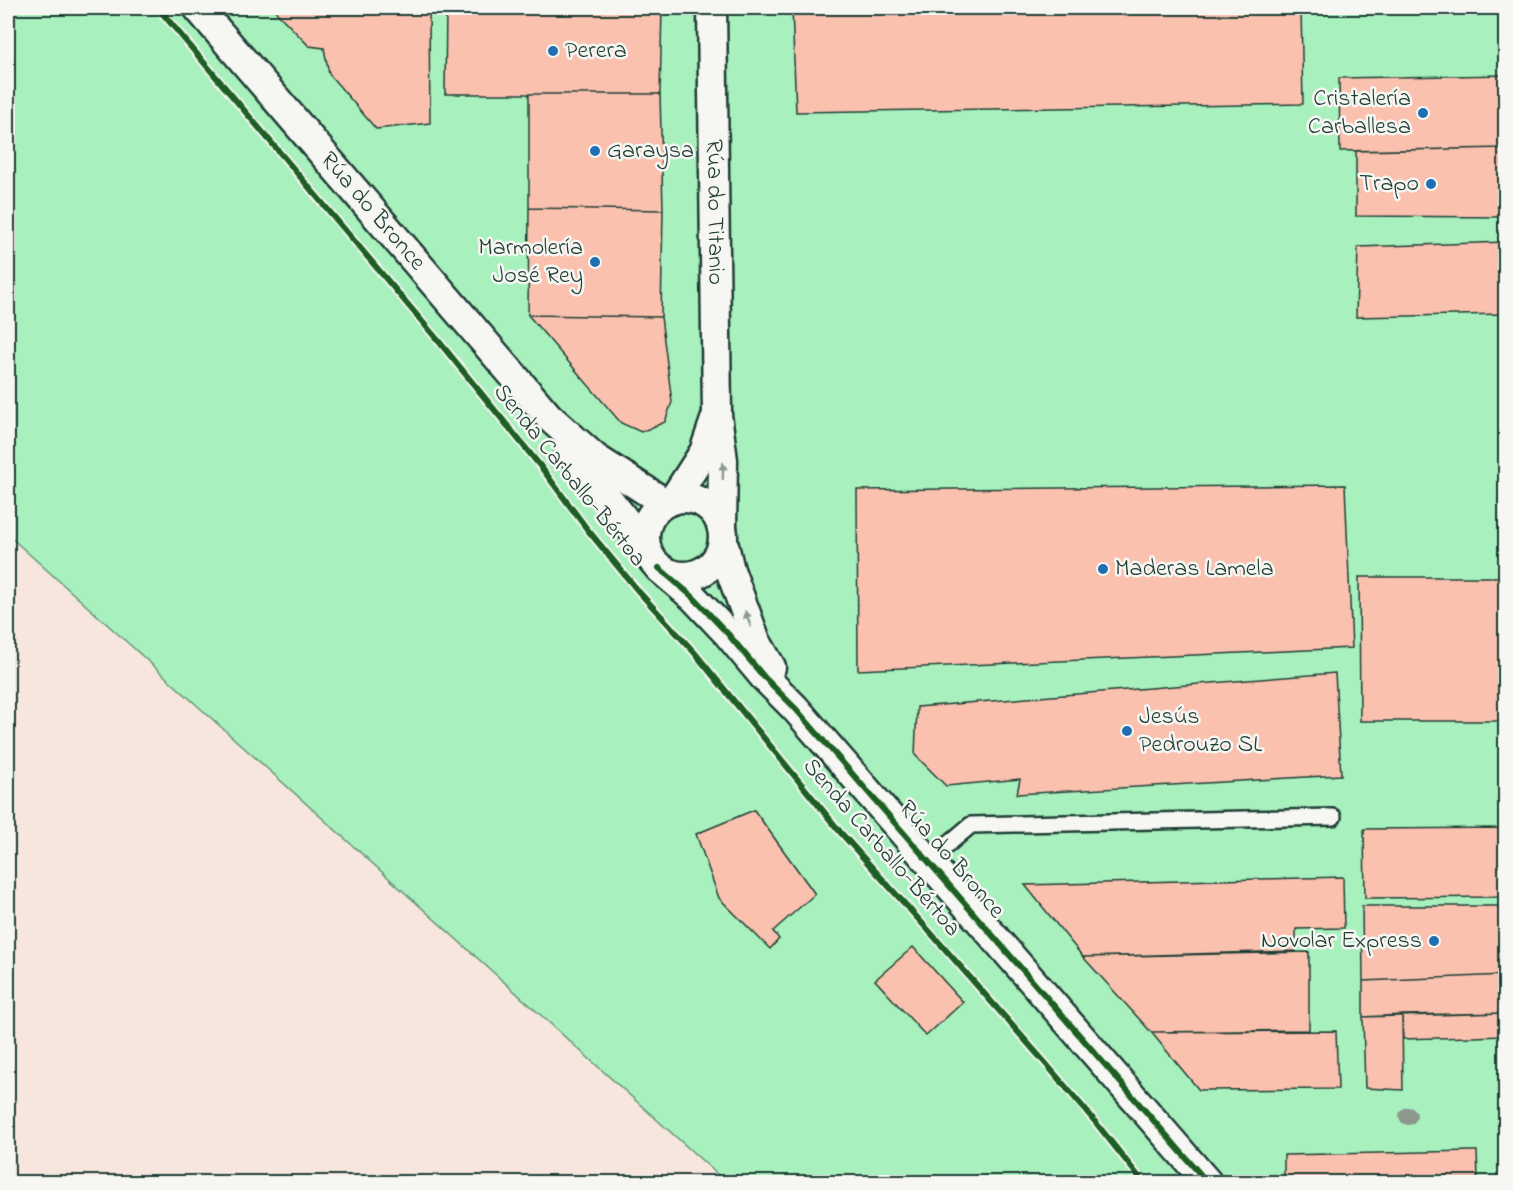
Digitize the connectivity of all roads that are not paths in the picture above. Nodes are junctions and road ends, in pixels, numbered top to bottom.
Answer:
1 (198, 8) edge
2 (712, 8) edge
3 (717, 415) junction
4 (549, 417) junction
5 (691, 473) junction
6 (638, 485) junction
7 (669, 501) junction
8 (722, 535) junction
9 (655, 563) junction
10 (795, 708) junction
11 (1333, 817) dead end
12 (928, 861) junction
13 (1207, 1182) edge

1 - 4 street, Rúa do Bronce
2 - 3 street, Rúa do Titanio
3 - 5 street, Rúa do Titanio
8 -> 3 street, Rúa do Titanio
4 - 6 street, Rúa do Bronce
4 - 9 street, Rúa do Bronce
5 - 6 street
5 - 7 street, Rúa do Titanio
6 - 7 street, Rúa do Bronce
7 - 8 street
7 - 9 street
8 - 9 street
10 -> 8 street, Rúa do Bronce
9 - 10 street, Rúa do Bronce
10 - 12 street, Rúa do Bronce
11 - 12 lane
12 - 13 street, Rúa do Bronce

